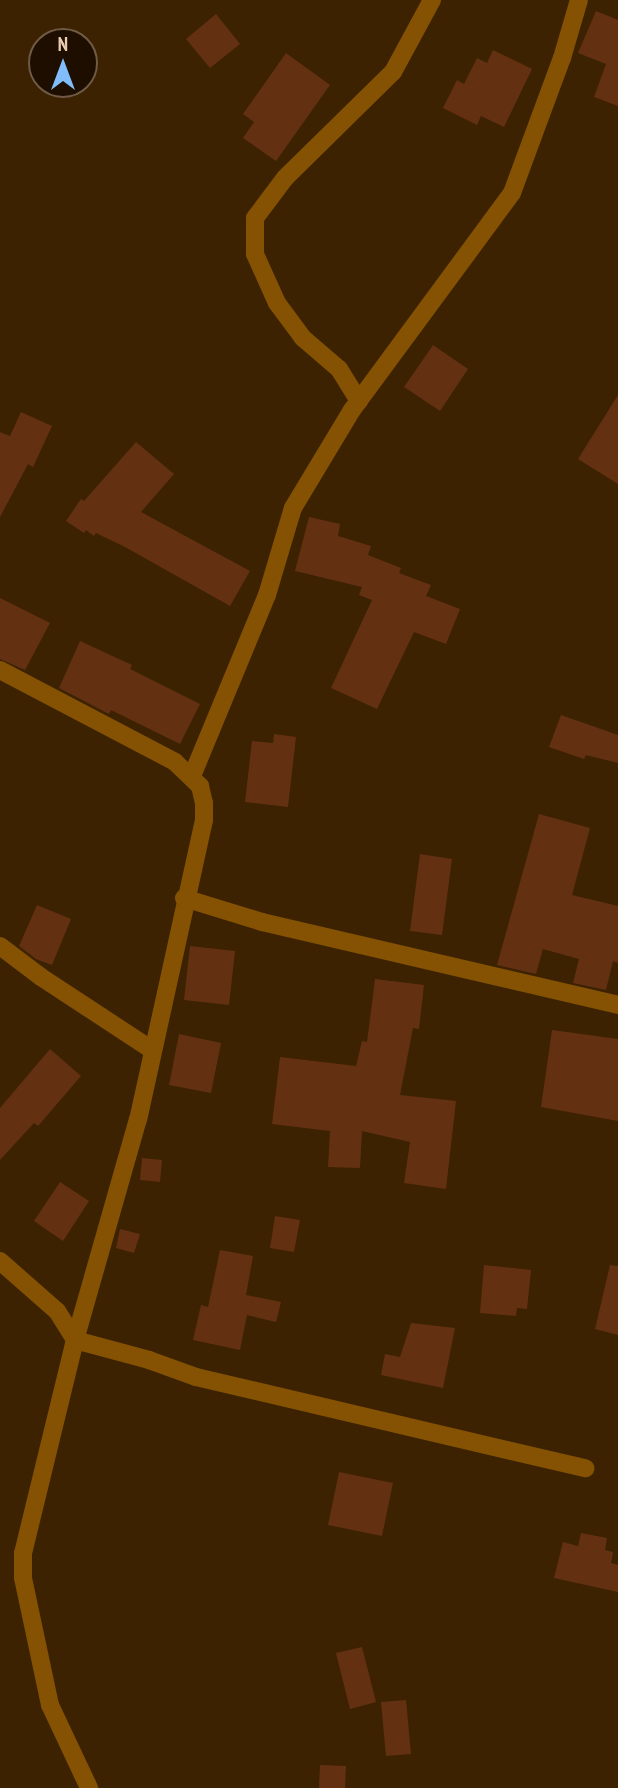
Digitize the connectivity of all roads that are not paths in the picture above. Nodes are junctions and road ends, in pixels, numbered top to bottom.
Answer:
1 (432, 0) edge
2 (579, 0) edge
3 (359, 401) junction
4 (0, 670) edge
5 (192, 776) junction
6 (184, 898) junction
7 (0, 946) edge
8 (618, 1005) edge
9 (152, 1050) junction
10 (0, 1261) edge
11 (75, 1340) junction
12 (585, 1468) dead end
13 (89, 1788) edge

1 - 3 street
2 - 3 street
3 - 5 street
4 - 5 street
5 - 6 street
6 - 8 street
6 - 9 street
7 - 9 street
9 - 11 street
10 - 11 street
11 - 12 street
11 - 13 street

